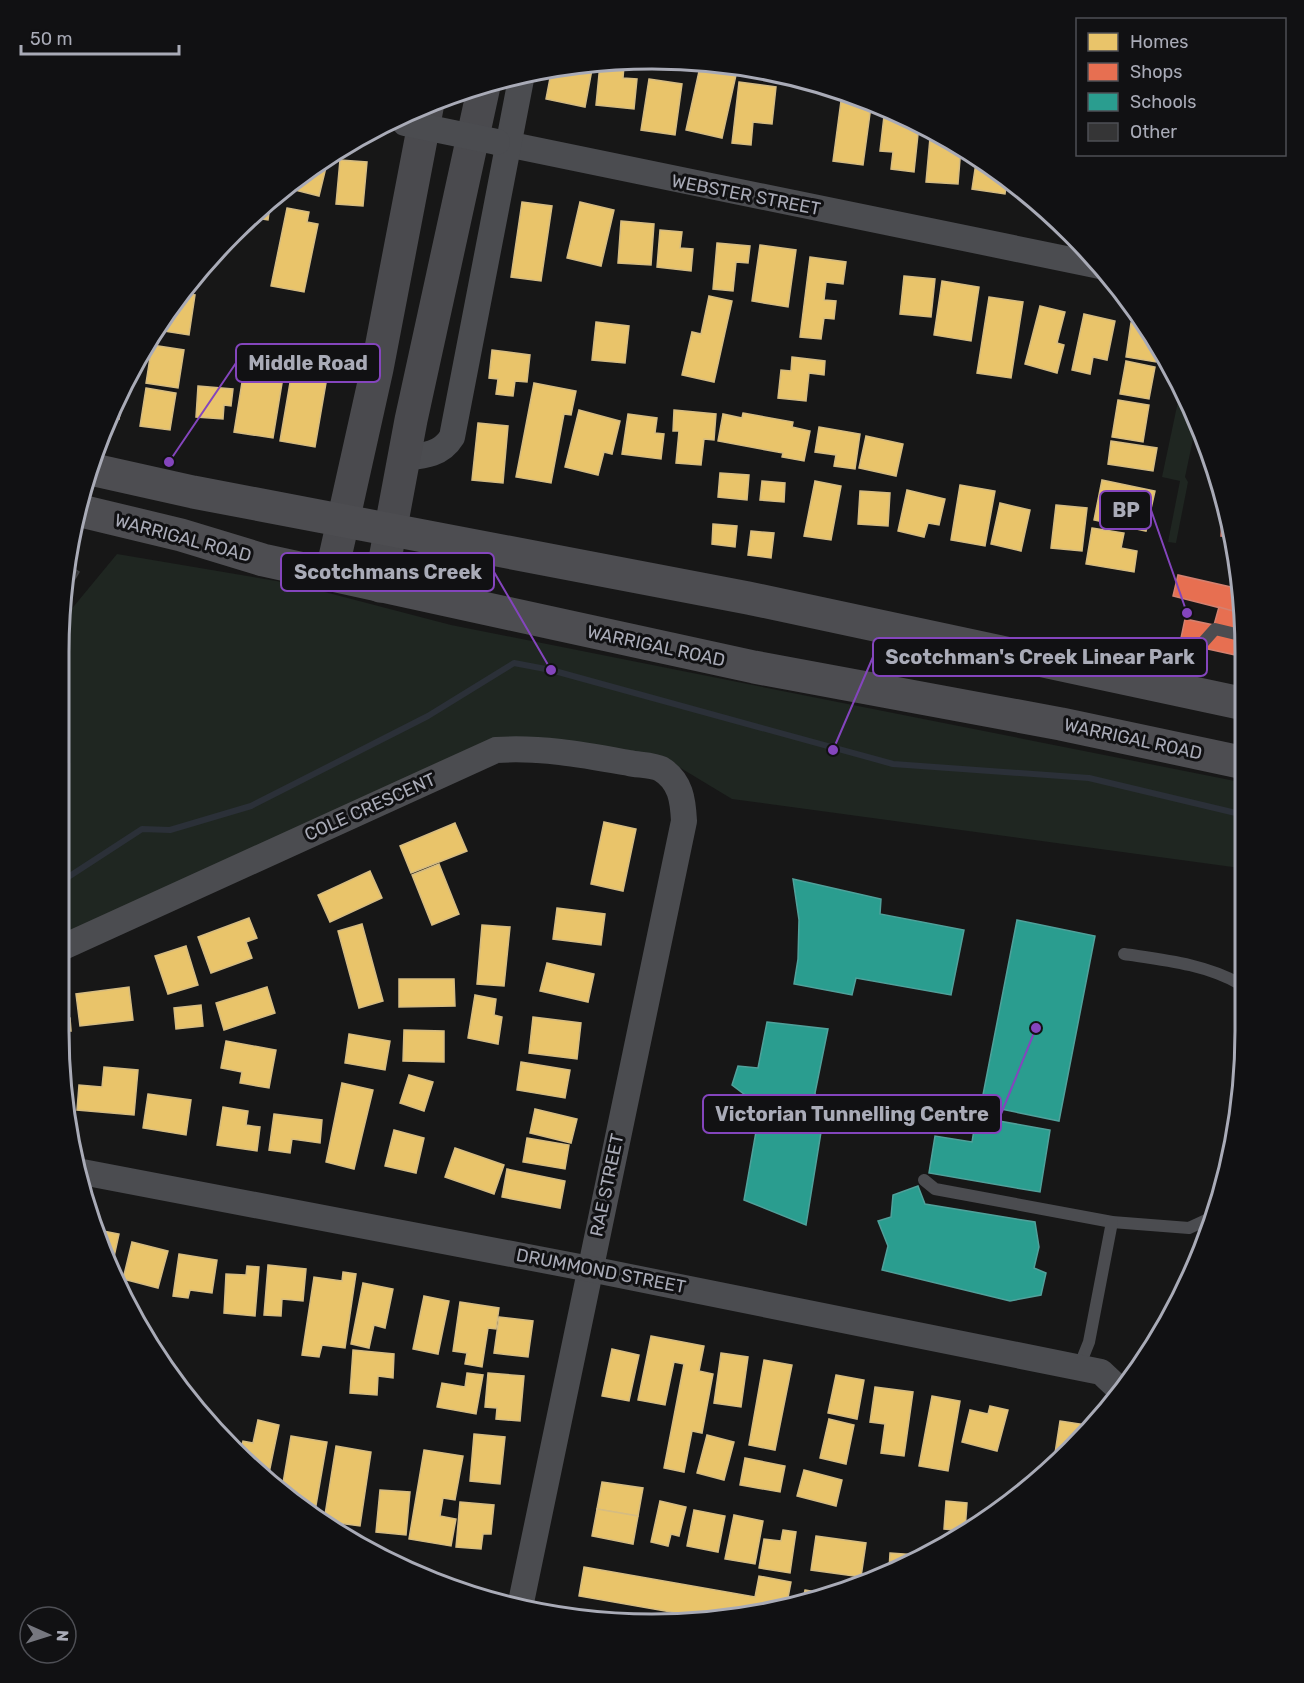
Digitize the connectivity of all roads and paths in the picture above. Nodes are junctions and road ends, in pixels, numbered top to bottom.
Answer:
1 (519, 85) edge
2 (482, 95) edge
3 (417, 119) edge
4 (407, 123) edge
5 (503, 143) junction
6 (1086, 264) edge
7 (404, 458) junction
8 (98, 471) edge
9 (86, 512) edge
10 (344, 520) junction
11 (390, 530) junction
12 (331, 575) junction
13 (380, 586) junction
14 (1235, 634) edge
15 (1164, 686) junction
16 (1235, 702) edge
17 (1235, 761) edge
18 (683, 797) joint
19 (69, 944) edge
20 (1124, 954) dead end
21 (1235, 981) edge
22 (87, 1173) edge
23 (924, 1180) dead end
24 (1112, 1222) junction
25 (1203, 1222) edge
26 (590, 1269) junction
27 (1079, 1367) junction
28 (1114, 1387) edge
29 (522, 1599) edge

1 - 5 street
2 - 7 street
3 - 5 street, WEBSTER STREET, bridge
4 - 10 street
5 - 6 street, WEBSTER STREET
5 - 7 street
7 - 11 street
8 - 10 highway
9 - 12 highway, WARRIGAL ROAD
10 - 11 highway
10 - 12 street
11 - 13 street
11 - 15 highway
12 - 13 highway, WARRIGAL ROAD
13 - 17 highway, WARRIGAL ROAD
14 - 15 lane
15 - 16 highway
18 - 19 street, COLE CRESCENT
18 - 26 street, RAE STREET
20 - 21 lane
22 - 26 street, DRUMMOND STREET
23 - 24 lane
24 - 25 lane
24 - 27 lane
26 - 27 street, DRUMMOND STREET
26 - 29 street, RAE STREET
27 - 28 street, DRUMMOND STREET

